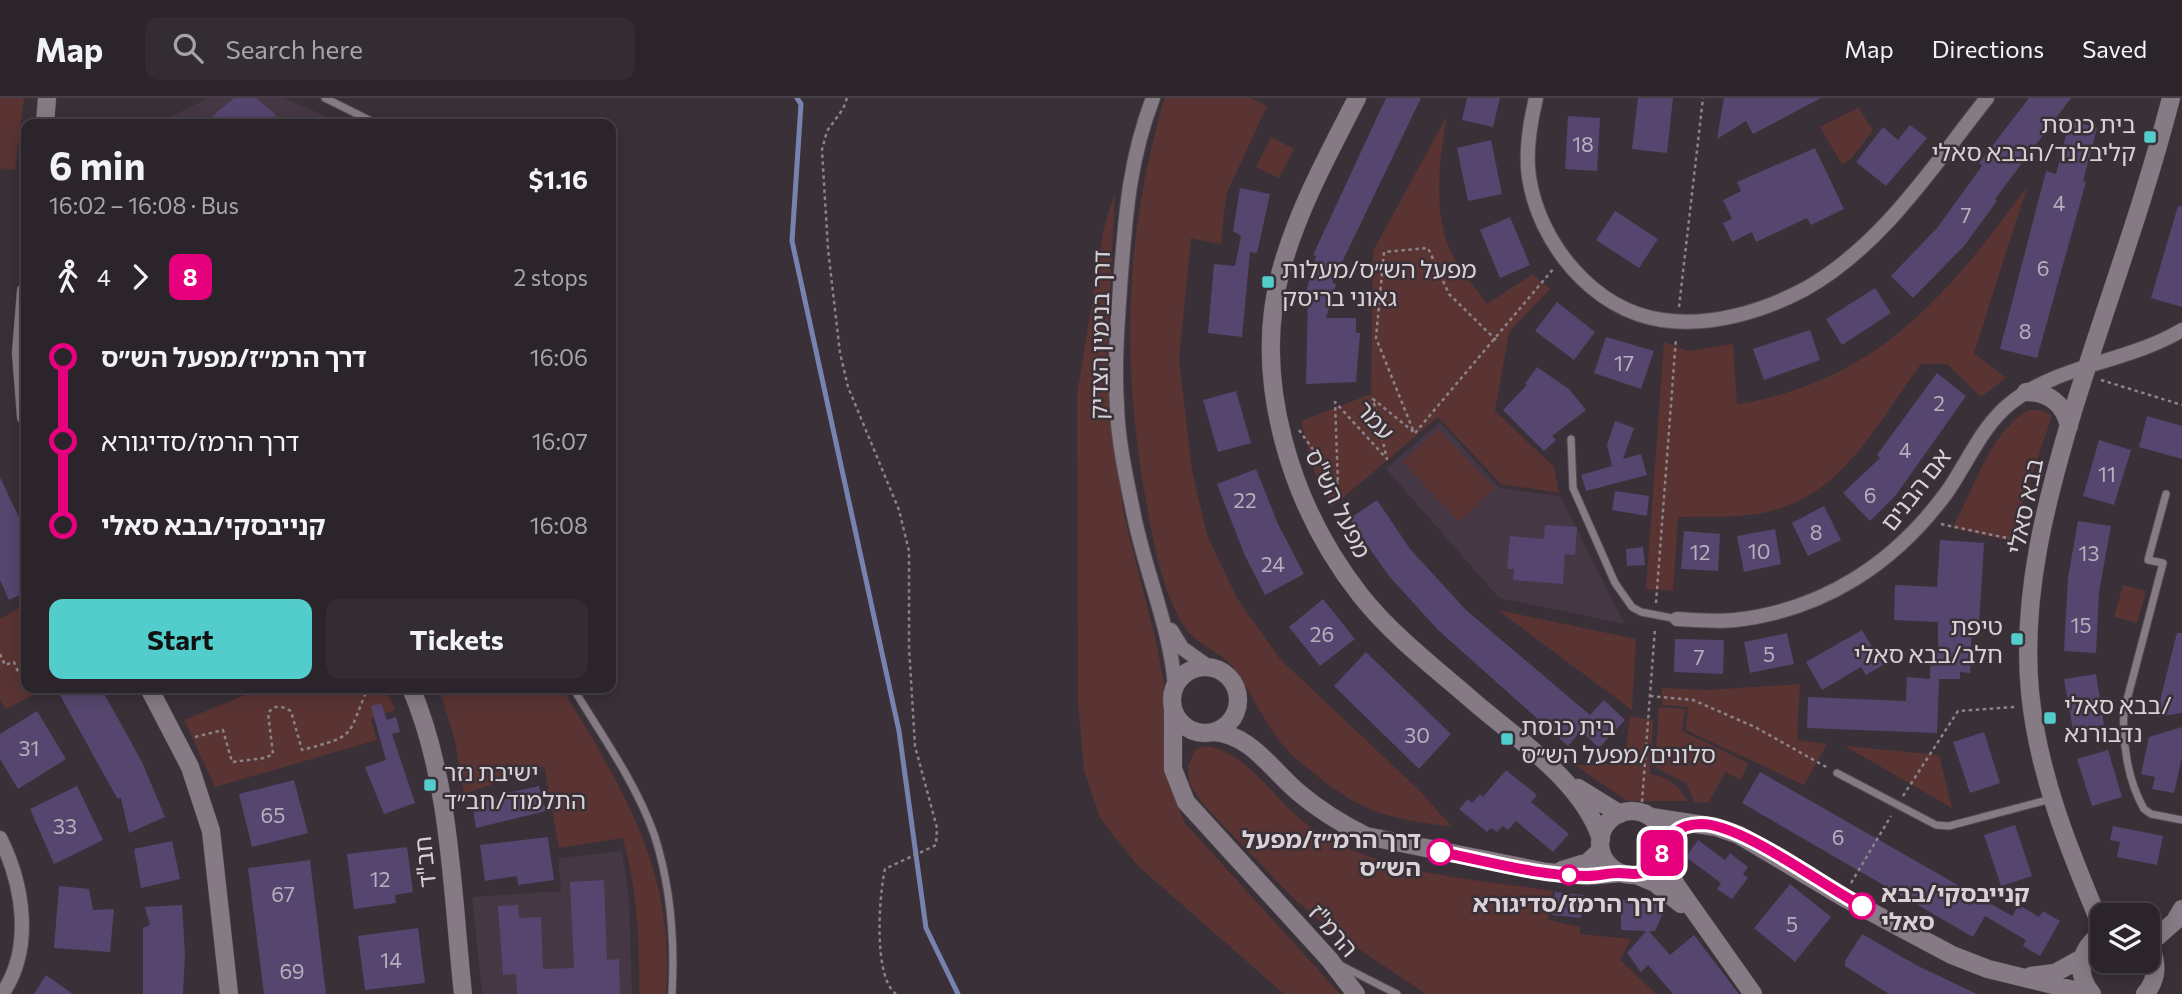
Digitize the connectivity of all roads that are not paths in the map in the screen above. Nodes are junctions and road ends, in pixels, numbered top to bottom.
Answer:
1 (47, 98) edge
2 (325, 98) edge
3 (1153, 98) edge
4 (1357, 98) edge
5 (1536, 98) edge
6 (1987, 98) edge
7 (2171, 98) edge
8 (45, 119) edge
9 (367, 119) edge
10 (2182, 330) edge
11 (2086, 371) junction
12 (2026, 392) junction
13 (2069, 426) junction
14 (1571, 439) dead end
15 (2166, 494) dead end
16 (1161, 614) junction
17 (1677, 619) joint
18 (1209, 667) junction
19 (1175, 686) junction
20 (152, 693) edge
21 (413, 693) edge
22 (576, 693) edge
23 (1237, 706) junction
24 (1173, 708) junction
25 (1208, 732) junction
26 (1173, 769) junction
27 (1837, 773) road end
28 (1557, 774) junction
29 (1281, 777) junction
30 (2053, 798) junction
31 (1619, 814) junction
32 (1646, 815) junction
33 (2182, 820) edge
34 (1702, 824) junction
35 (0, 838) edge
36 (1601, 845) junction
37 (1663, 849) junction
38 (1546, 872) junction
39 (1629, 874) junction
40 (2092, 903) edge
41 (2182, 909) edge
42 (1707, 927) junction
43 (2160, 934) edge
44 (2090, 944) edge
45 (2082, 958) junction
46 (1329, 959) junction
47 (2014, 976) junction
48 (2, 994) edge
49 (229, 994) edge
50 (463, 994) edge
51 (672, 994) edge
52 (1356, 994) edge
53 (1397, 994) edge
54 (1753, 994) edge
55 (2091, 994) edge

1 - 8 street
2 - 9 lane
3 - 16 street, דרך בנימין הצדיק
4 - 28 street, מפעל הש"ס
5 - 6 street
7 - 11 street, בבא סאלי
10 - 11 street, אם הבנים
11 - 12 street, אם הבנים
11 - 13 street, בבא סאלי
12 - 13 street
12 - 17 street, אם הבנים
13 - 30 street, בבא סאלי
14 - 17 lane
15 - 33 lane
16 - 18 street
16 - 19 street
18 - 19 street
18 - 23 street
19 - 24 street
20 - 49 street
21 - 50 street, חב"ד
22 - 51 lane
23 - 25 street
23 - 29 street
24 - 25 street
24 - 26 street, הרמ"ז
25 - 26 street
25 - 29 street
26 - 46 street, הרמ"ז
27 - 30 lane
28 - 31 street, מפעל הש"ס
28 - 36 street, מפעל הש"ס
29 - 38 street
30 - 40 street, בבא סאלי
31 - 32 street
31 - 36 street
32 - 34 street
32 - 37 street
34 - 37 street
34 - 47 street
35 - 48 street
36 - 38 street
36 - 39 street
37 - 39 street
37 - 42 street
38 - 39 street
39 - 42 street
41 - 43 street
42 - 54 street
44 - 45 street
45 - 47 street
45 - 55 street
46 - 52 street, הרמ"ז
46 - 53 lane
47 - 55 street

